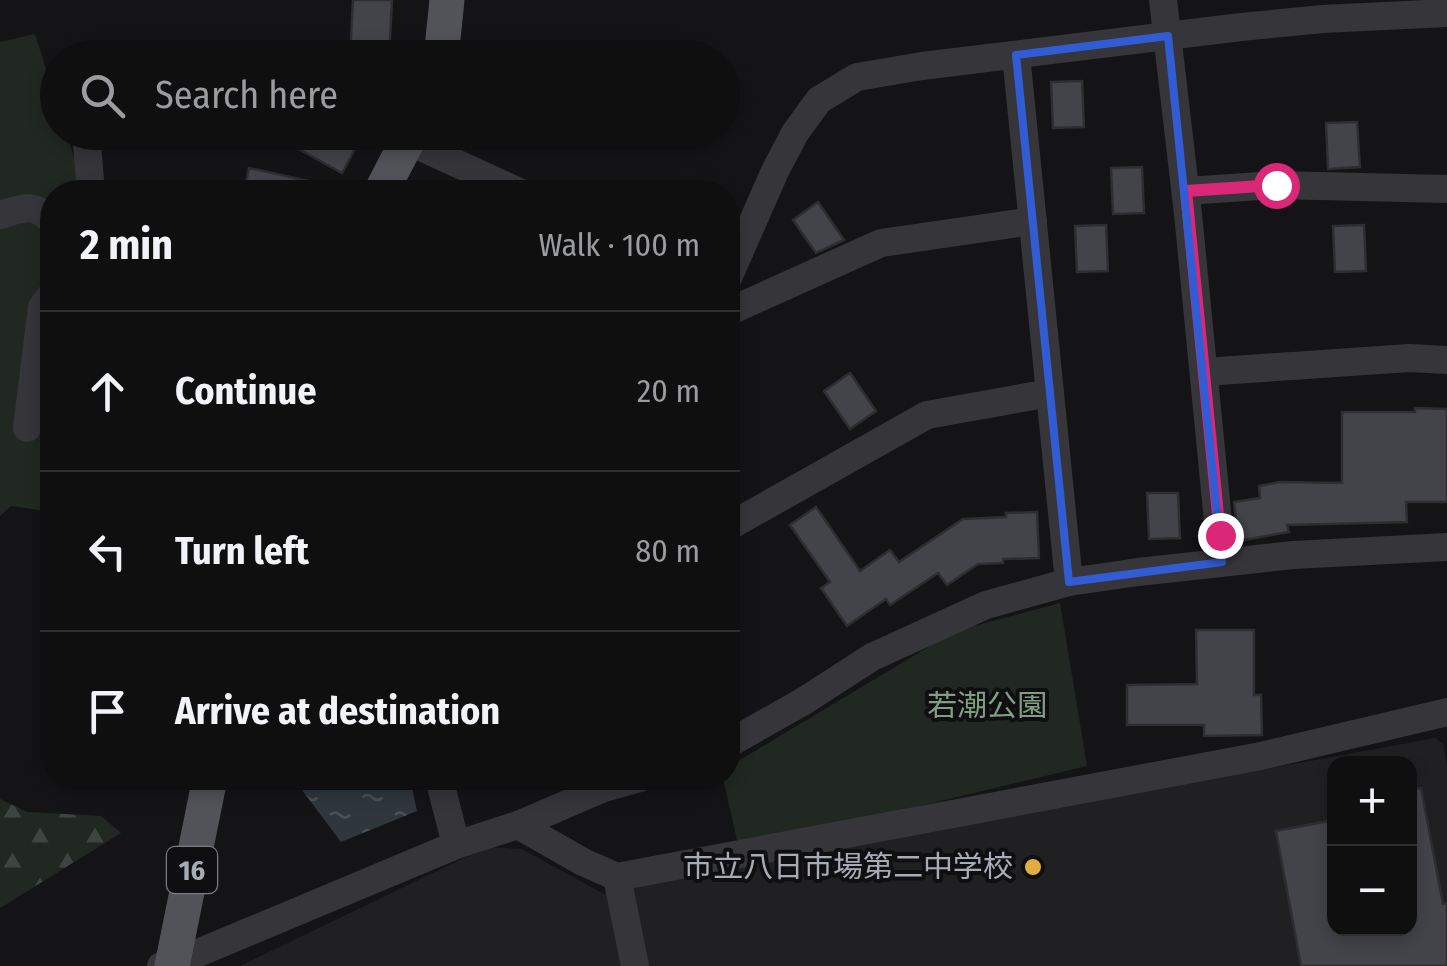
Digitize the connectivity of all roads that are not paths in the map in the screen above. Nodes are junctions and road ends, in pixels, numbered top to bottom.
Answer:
1 (447, 0) edge
2 (1163, 0) edge
3 (1447, 14) edge
4 (1168, 36) junction
5 (443, 40) edge
6 (1016, 56) junction
7 (80, 150) edge
8 (403, 150) edge
9 (436, 150) edge
10 (71, 180) edge
11 (387, 180) edge
12 (495, 180) edge
13 (1447, 188) edge
14 (1186, 191) junction
15 (40, 205) edge
16 (0, 215) edge
17 (1033, 222) junction
18 (740, 251) edge
19 (740, 307) edge
20 (40, 324) edge
21 (1447, 360) edge
22 (1204, 372) junction
23 (1050, 393) junction
24 (28, 428) dead end
25 (740, 520) edge
26 (1447, 547) edge
27 (1222, 562) junction
28 (1069, 582) junction
29 (1447, 712) edge
30 (740, 737) edge
31 (207, 790) edge
32 (442, 790) edge
33 (592, 790) edge
34 (518, 825) junction
35 (456, 845) junction
36 (617, 877) junction
37 (169, 965) edge
38 (635, 966) edge

1 - 5 main road
2 - 4 street
3 - 4 street
4 - 6 street
4 - 14 street
6 - 17 street
6 - 18 street
7 - 10 street
8 - 11 main road
9 - 12 street
13 - 14 street
14 - 22 street
15 - 16 street
17 - 19 street
17 - 23 street
20 - 24 street
21 - 22 street
22 - 27 street
23 - 25 street
23 - 28 street
26 - 27 street
27 - 28 street
28 - 30 street
29 - 36 street
31 - 37 main road, 16
32 - 35 street
33 - 34 street
34 - 35 street
34 - 36 street
35 - 37 street
36 - 38 street

